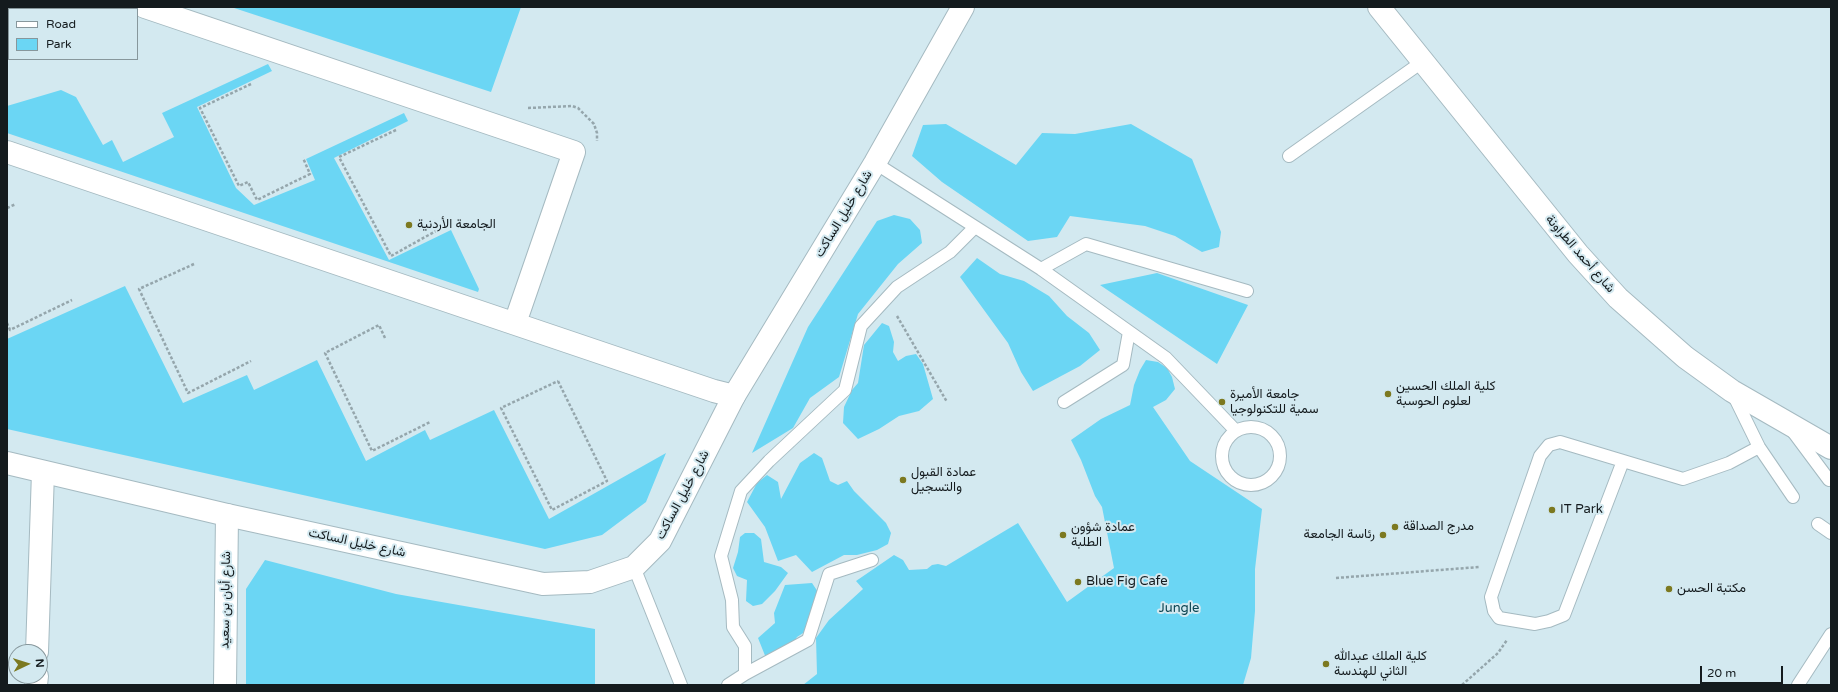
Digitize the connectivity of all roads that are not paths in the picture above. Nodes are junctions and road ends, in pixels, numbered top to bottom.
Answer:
1 (145, 7) edge
2 (963, 7) edge
3 (1379, 7) edge
4 (1422, 62) junction
5 (7, 152) edge
6 (1289, 156) dead end
7 (874, 163) junction
8 (975, 227) junction
9 (1041, 268) junction
10 (1247, 291) dead end
11 (515, 324) junction
12 (1129, 332) junction
13 (1732, 391) junction
14 (734, 396) junction
15 (1064, 402) dead end
16 (1787, 423) junction
17 (1236, 431) junction
18 (1759, 447) junction
19 (1831, 448) edge
20 (1623, 462) junction
21 (7, 463) edge
22 (43, 472) junction
23 (1829, 480) dead end
24 (1793, 497) dead end
25 (227, 515) junction
26 (1818, 524) dead end
27 (1831, 533) edge
28 (872, 560) dead end
29 (634, 567) junction
30 (1831, 634) edge
31 (37, 644) edge
32 (745, 674) junction
33 (225, 685) edge
34 (681, 685) edge
35 (728, 685) edge
36 (1798, 685) edge

1 - 11 street
2 - 7 street, شارع خليل الساكت
3 - 4 street, شارع أحمد الطراونة
4 - 6 lane
4 - 13 street, شارع أحمد الطراونة
5 - 11 street
7 - 8 lane
7 - 14 street, شارع خليل الساكت
8 - 9 lane
8 - 32 lane
9 - 10 lane
9 - 12 lane
11 - 14 street
12 - 15 lane
12 - 17 lane
13 - 16 street, شارع أحمد الطراونة
13 - 18 lane
14 - 29 street, شارع خليل الساكت
16 - 19 street, شارع أحمد الطراونة
16 - 23 lane
17 - 17 lane
18 - 20 lane
18 - 24 lane
20 - 20 lane
21 - 22 street, شارع خليل الساكت
22 - 25 street, شارع خليل الساكت
22 - 31 street
25 - 29 street, شارع خليل الساكت
25 - 33 street, شارع أبان بن سعيد
26 - 27 lane
28 - 32 lane
29 - 34 lane
30 - 36 lane
32 - 35 lane

